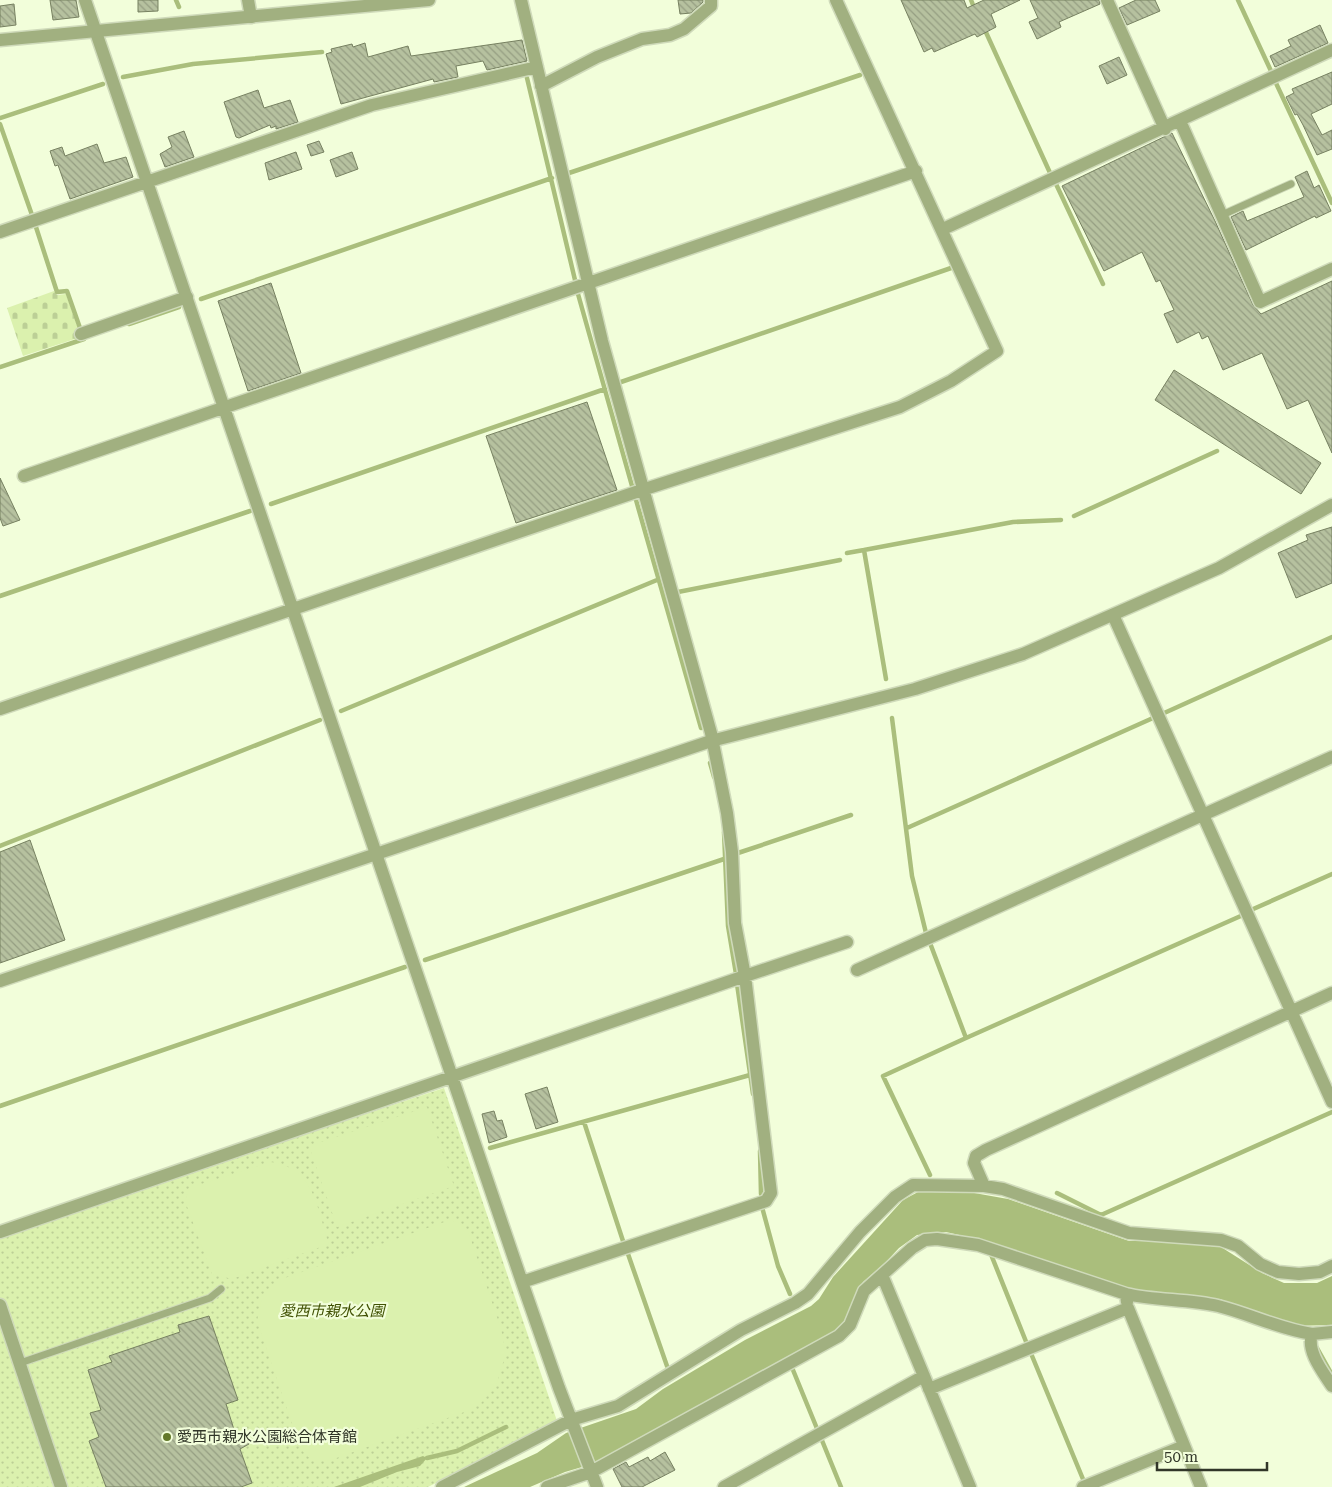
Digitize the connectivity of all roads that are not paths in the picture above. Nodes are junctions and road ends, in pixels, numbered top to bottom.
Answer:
1 (85, 0) edge
2 (248, 0) edge
3 (429, 0) edge
4 (521, 0) edge
5 (711, 0) edge
6 (836, 0) edge
7 (1107, 0) edge
8 (251, 17) junction
9 (96, 31) junction
10 (0, 40) edge
11 (1332, 50) edge
12 (537, 67) junction
13 (541, 86) junction
14 (1180, 121) junction
15 (1165, 129) junction
16 (916, 172) junction
17 (147, 180) junction
18 (1290, 184) dead end
19 (1222, 215) junction
20 (943, 230) junction
21 (0, 232) edge
22 (1332, 270) edge
23 (587, 284) junction
24 (187, 297) junction
25 (81, 334) dead end
26 (223, 408) junction
27 (24, 476) dead end
28 (642, 490) junction
29 (1332, 505) edge
30 (294, 609) junction
31 (1113, 615) junction
32 (0, 709) edge
33 (712, 741) junction
34 (1332, 757) edge
35 (1202, 816) junction
36 (377, 852) junction
37 (847, 942) dead end
38 (857, 970) dead end
39 (745, 976) junction
40 (0, 981) edge
41 (1332, 992) edge
42 (1291, 1011) junction
43 (453, 1077) junction
44 (1332, 1102) edge
45 (984, 1186) junction
46 (0, 1232) edge
47 (1332, 1266) edge
48 (882, 1275) junction
49 (522, 1282) junction
50 (221, 1288) dead end
51 (1126, 1294) junction
52 (0, 1305) edge
53 (1128, 1308) junction
54 (1332, 1332) edge
55 (1312, 1334) junction
56 (20, 1364) junction
57 (924, 1376) junction
58 (1332, 1386) edge
59 (929, 1389) junction
60 (572, 1422) junction
61 (1184, 1446) junction
62 (591, 1471) junction
63 (61, 1487) edge
64 (442, 1487) edge
65 (547, 1487) edge
66 (597, 1487) edge
67 (724, 1487) edge
68 (970, 1487) edge
69 (1084, 1487) edge
70 (1201, 1487) edge

1 - 9 street
2 - 8 street
3 - 8 street
4 - 12 street
5 - 13 street
6 - 16 street
7 - 15 street
8 - 9 street
9 - 10 street
9 - 17 street
11 - 14 street
12 - 13 street
12 - 17 street
13 - 23 street
14 - 15 street
14 - 19 street
15 - 20 street
16 - 20 street
16 - 23 street
17 - 21 street
17 - 24 street
18 - 19 lane
19 - 22 street
20 - 28 street
23 - 26 street
23 - 28 street
24 - 25 street
24 - 26 street
26 - 27 street
26 - 30 street
28 - 30 street
28 - 33 street
29 - 31 street
30 - 32 street
30 - 36 street
31 - 33 street
31 - 35 street
33 - 36 street
33 - 39 street
34 - 35 street
35 - 38 street
35 - 42 street
36 - 40 street
36 - 43 street
37 - 39 street
39 - 43 street
39 - 49 street
41 - 42 street
42 - 44 street
42 - 45 street
43 - 46 street
43 - 49 street
45 - 47 street
45 - 60 street
48 - 51 street
48 - 57 street
48 - 62 street
49 - 60 street
50 - 56 lane
51 - 53 street
51 - 55 street
52 - 56 street
53 - 59 street
53 - 61 street
54 - 55 street
55 - 58 street
56 - 63 street
57 - 59 street
57 - 67 street
59 - 68 street
60 - 62 street
60 - 64 street
61 - 69 street
61 - 70 street
62 - 65 street
62 - 66 street

